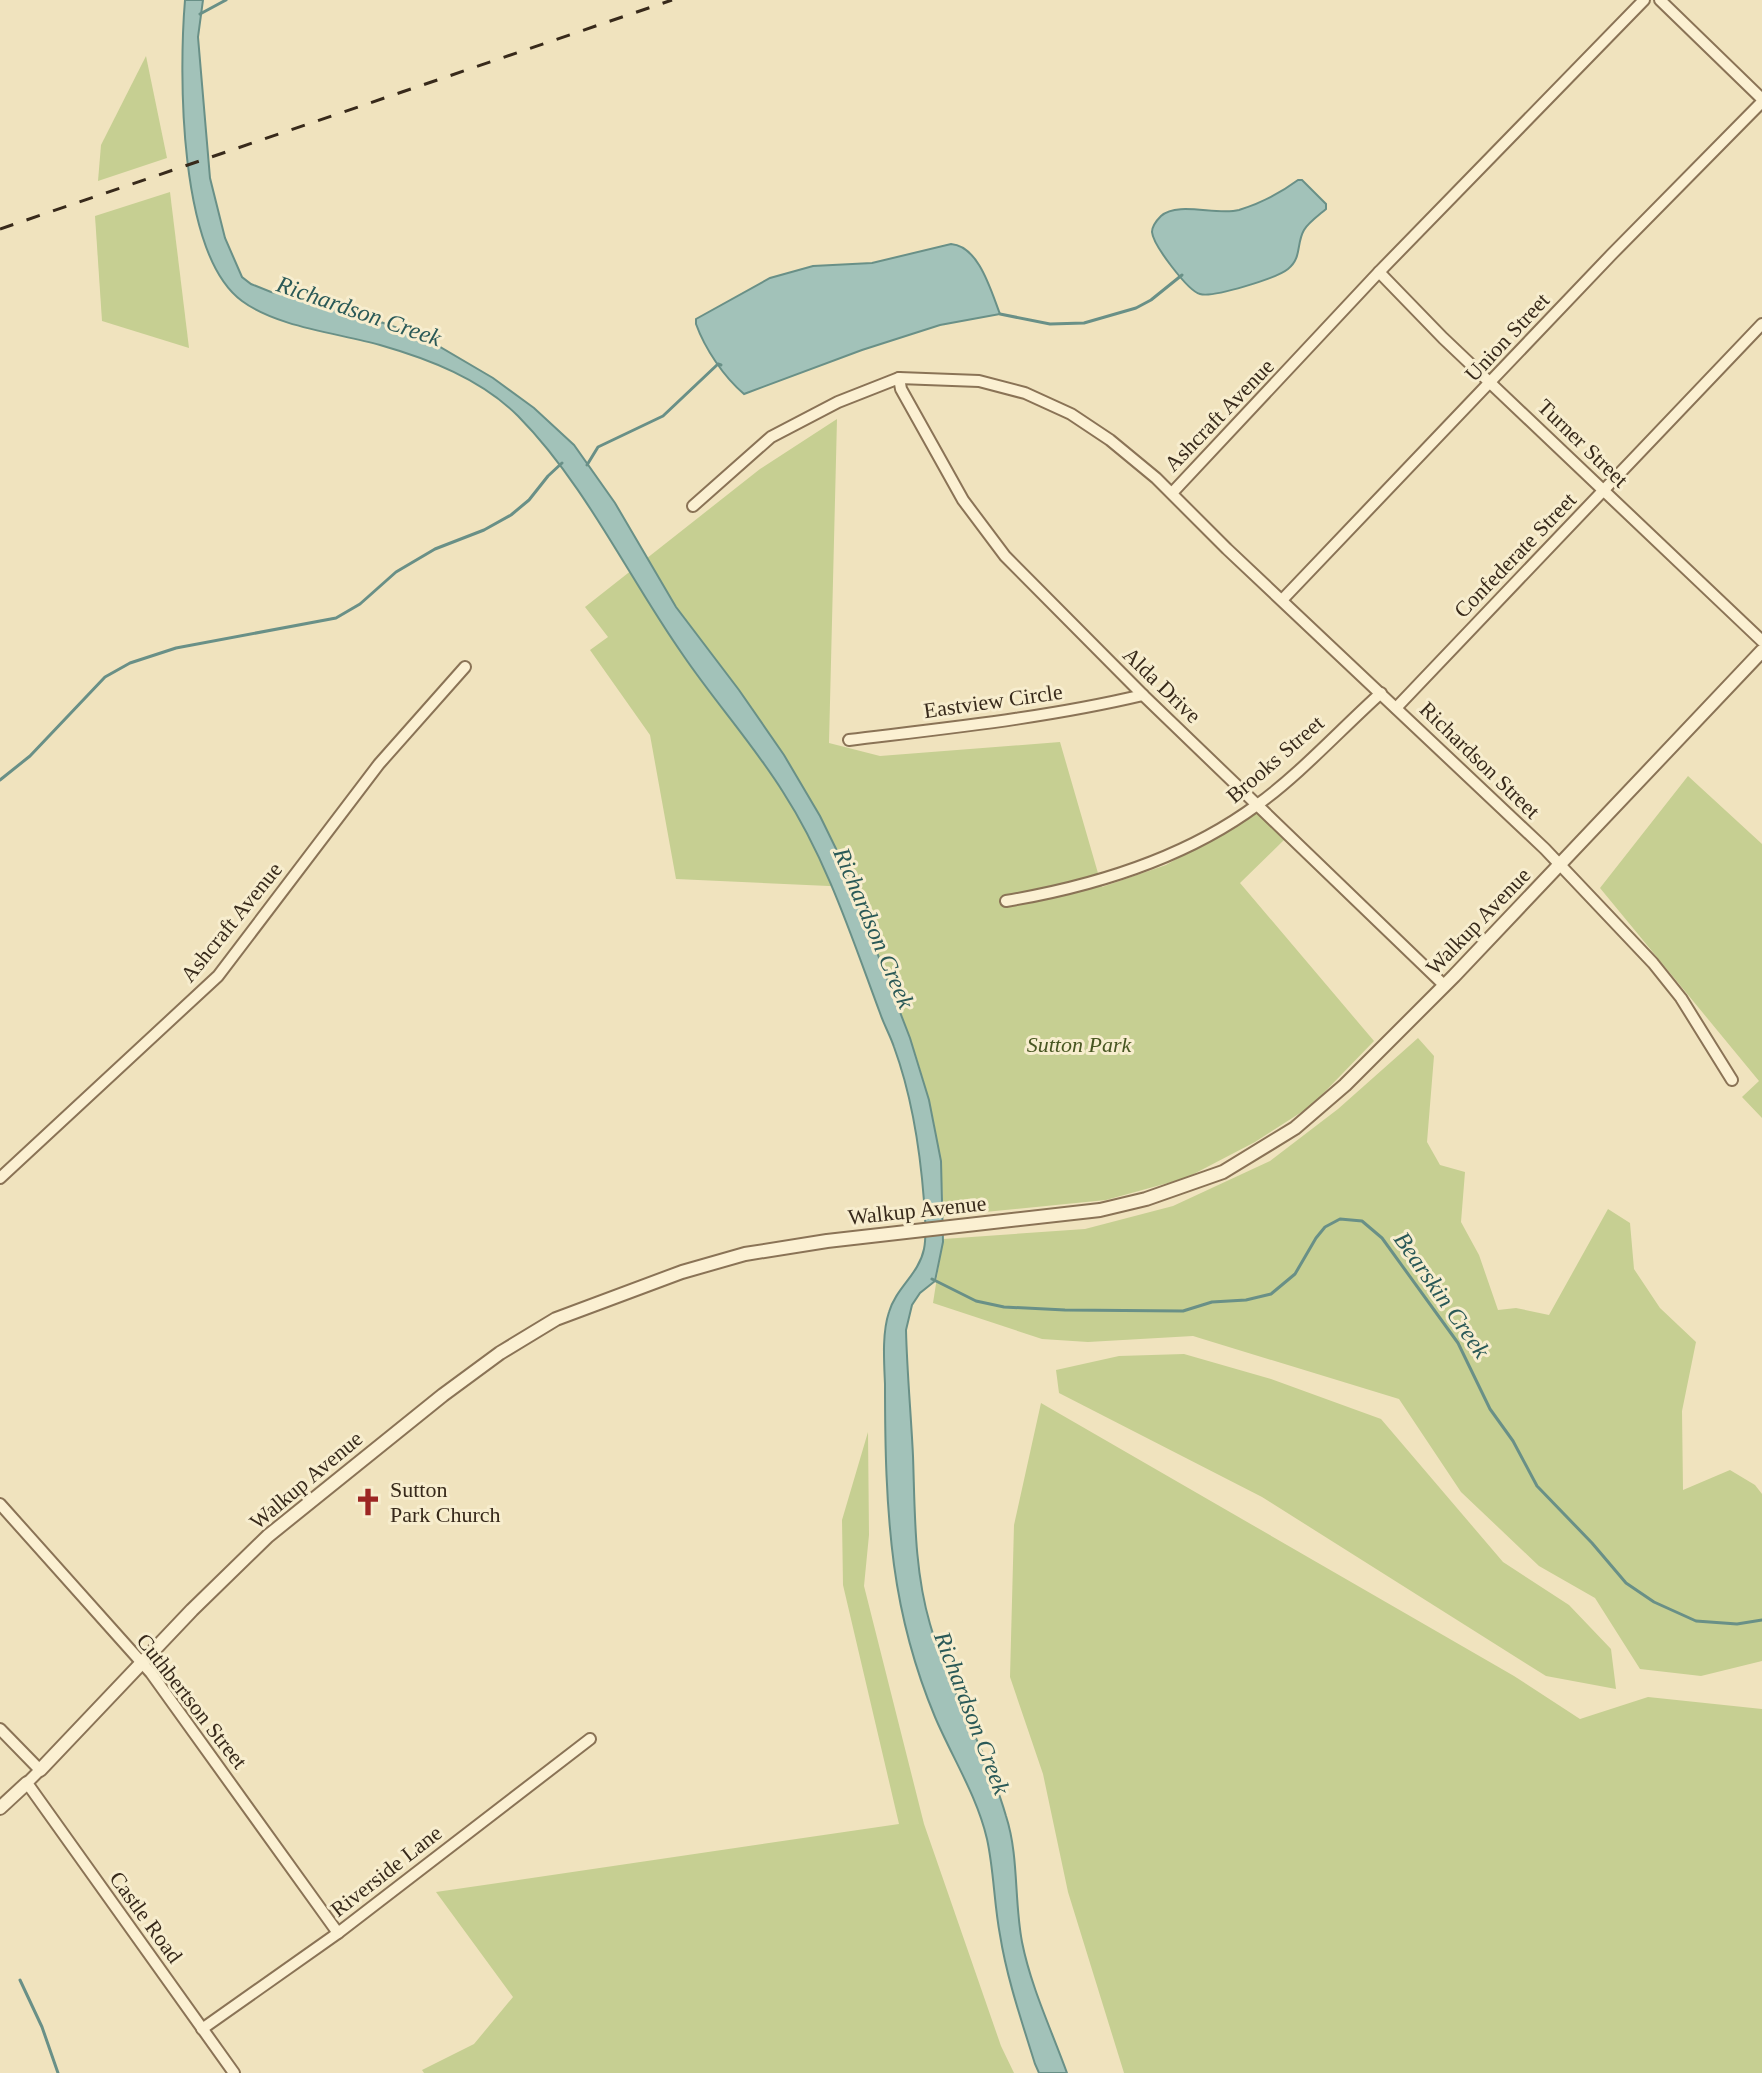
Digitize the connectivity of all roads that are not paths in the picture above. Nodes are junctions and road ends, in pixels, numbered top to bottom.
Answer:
1 (1644, 0) edge
2 (1660, 0) edge
3 (1762, 100) edge
4 (1379, 272) junction
5 (1762, 324) edge
6 (899, 378) junction
7 (1491, 383) junction
8 (1605, 491) junction
9 (1172, 493) junction
10 (693, 506) dead end
11 (1282, 600) junction
12 (1762, 641) edge
13 (1762, 651) edge
14 (465, 667) dead end
15 (1381, 693) junction
16 (1143, 695) junction
17 (1396, 708) junction
18 (849, 740) dead end
19 (1258, 805) junction
20 (1559, 865) junction
21 (1006, 901) dead end
22 (1444, 985) junction
23 (1732, 1080) dead end
24 (0, 1178) edge
25 (0, 1504) edge
26 (143, 1664) junction
27 (0, 1729) edge
28 (590, 1739) dead end
29 (40, 1770) junction
30 (27, 1783) junction
31 (0, 1808) edge
32 (338, 1933) junction
33 (202, 2029) junction
34 (234, 2073) edge

1 - 4 street, Ashcraft Avenue
2 - 3 street
3 - 7 street, Union Street
4 - 7 street, Turner Street
4 - 9 street, Ashcraft Avenue
5 - 8 street, Confederate Street
6 - 9 street, Ashcraft Avenue
6 - 10 street, Ashcraft Avenue
6 - 16 street, Alda Drive
7 - 8 street, Turner Street
7 - 11 street, Union Street
8 - 12 street, Turner Street
8 - 17 street, Confederate Street
9 - 11 street, Richardson Street
11 - 15 street, Richardson Street
13 - 20 street, Walkup Avenue
14 - 24 street, Ashcraft Avenue
15 - 17 street, Richardson Street
15 - 19 street, Brooks Street
16 - 18 street, Eastview Circle
16 - 19 street, Alda Drive
17 - 20 street, Richardson Street
19 - 21 street, Brooks Street
19 - 22 street, Alda Drive
20 - 22 street, Walkup Avenue
20 - 23 street, Richardson Street
22 - 26 street, Walkup Avenue
25 - 26 street, Cuthbertson Street
26 - 29 street, Walkup Avenue
26 - 32 street, Cuthbertson Street
27 - 29 street
28 - 32 street, Riverside Lane
29 - 30 street
30 - 31 street
30 - 33 street, Castle Road
32 - 33 street, Riverside Lane
33 - 34 street, Castle Road

